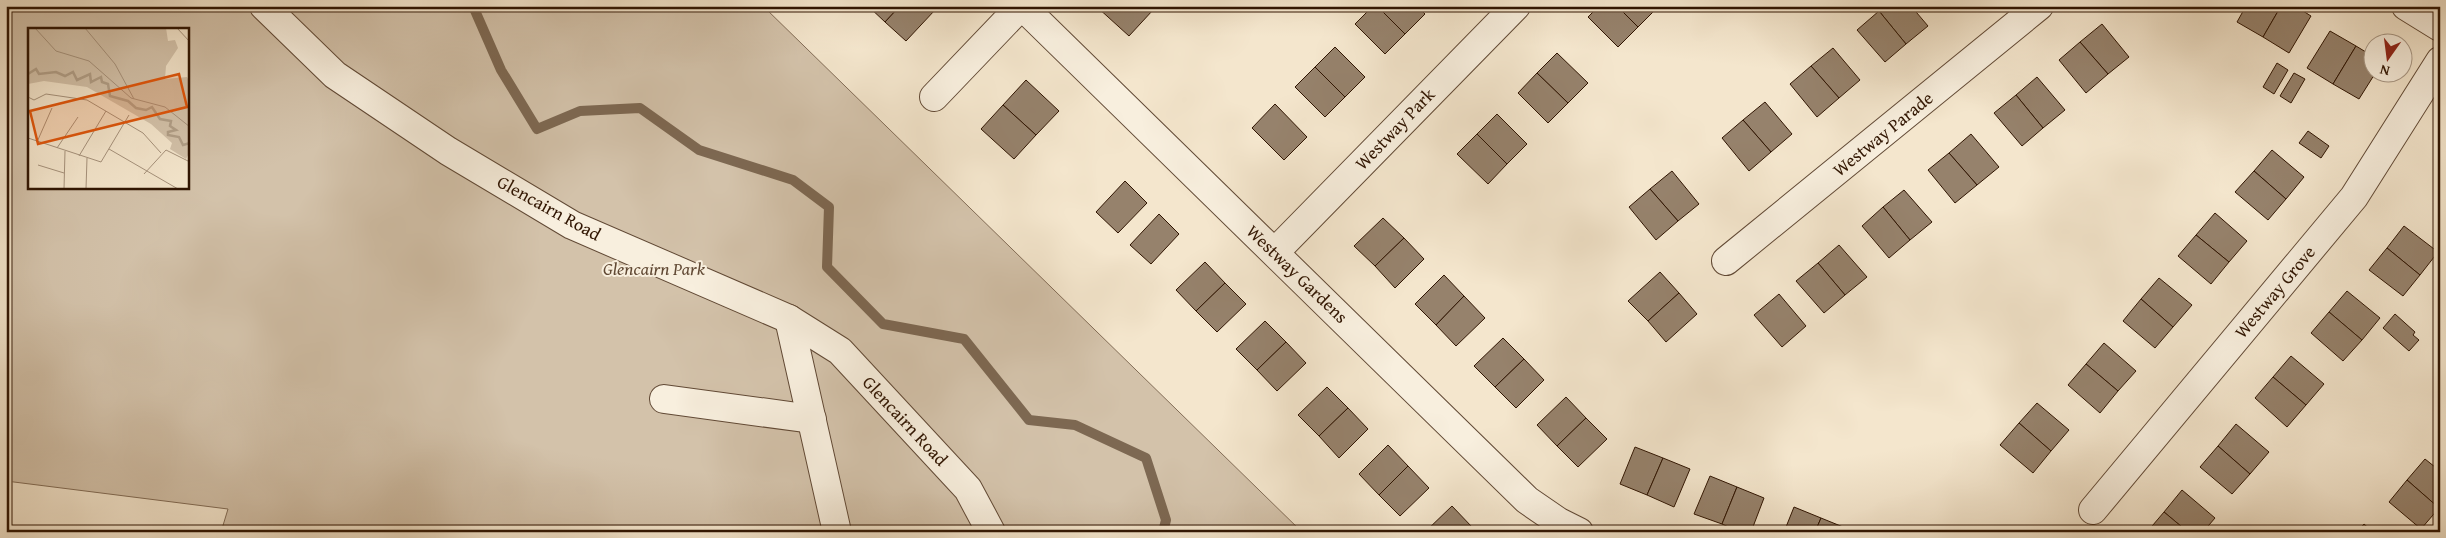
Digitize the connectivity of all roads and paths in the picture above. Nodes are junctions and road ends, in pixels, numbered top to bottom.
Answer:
1 (264, 6) edge
2 (1022, 6) edge
3 (1516, 6) edge
4 (2039, 6) edge
5 (2406, 6) edge
6 (2440, 27) edge
7 (2440, 61) edge
8 (934, 97) dead end
9 (1275, 252) junction
10 (1726, 261) dead end
11 (789, 319) junction
12 (664, 399) dead end
13 (812, 419) junction
14 (2093, 510) dead end
15 (837, 532) edge
16 (991, 532) edge
17 (1580, 532) edge

1 - 11 street, Glencairn Road
2 - 8 street
2 - 9 street, Westway Gardens
3 - 9 street, Westway Park
4 - 10 street, Westway Parade
5 - 6 street
7 - 14 street, Westway Grove
9 - 17 street, Westway Gardens
11 - 13 street
11 - 16 street, Glencairn Road
12 - 13 street
13 - 15 street

